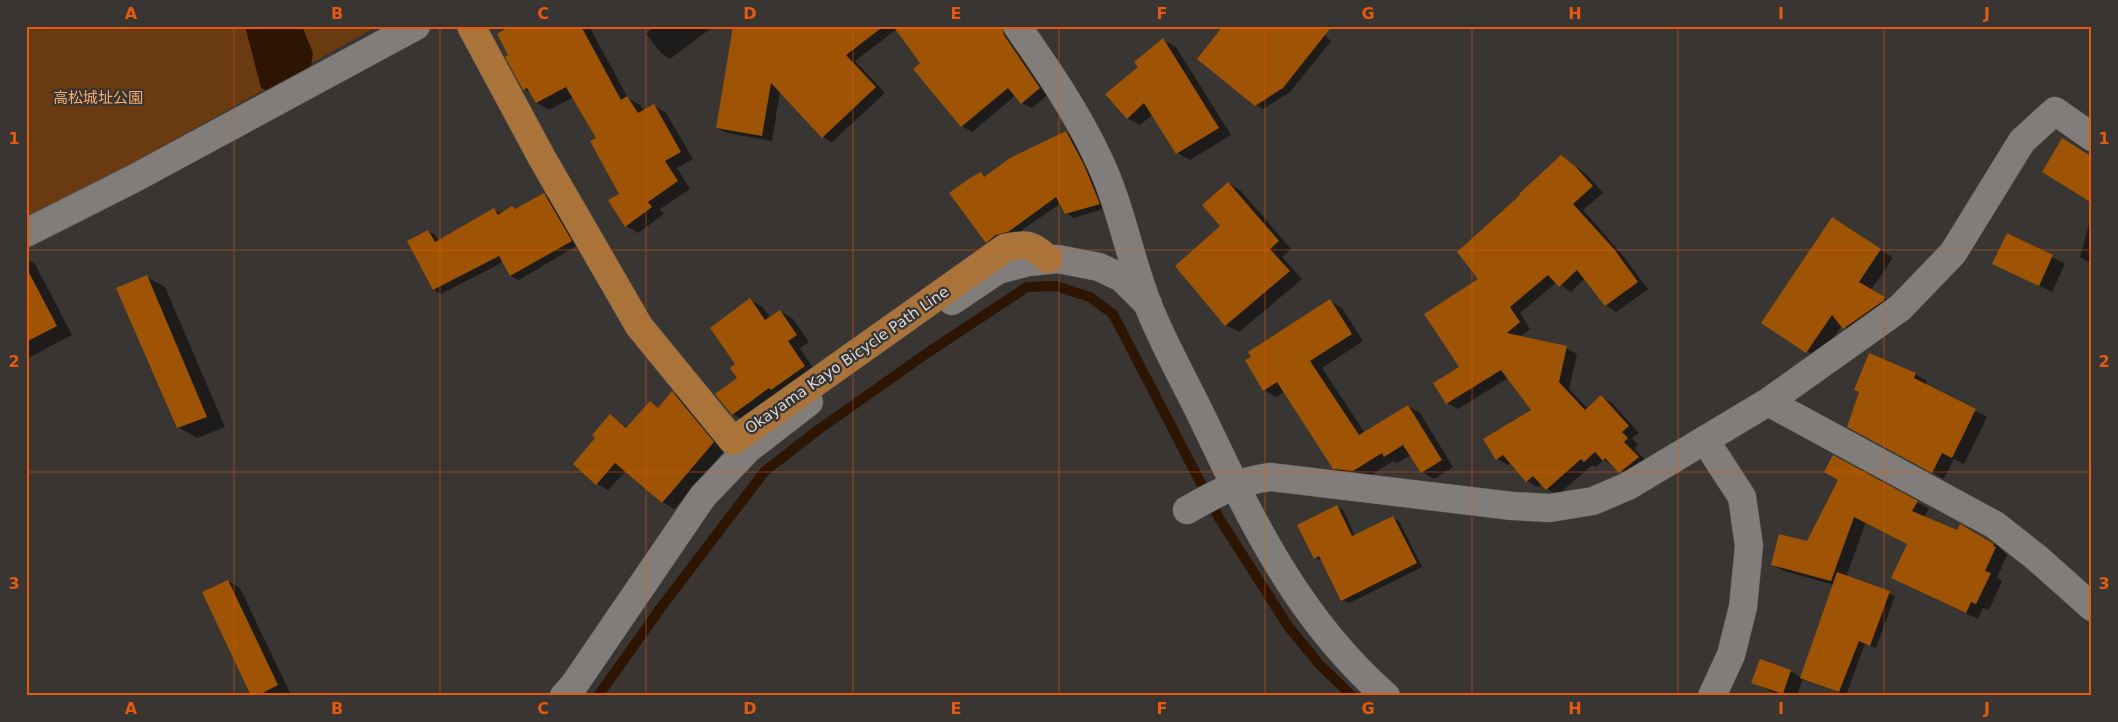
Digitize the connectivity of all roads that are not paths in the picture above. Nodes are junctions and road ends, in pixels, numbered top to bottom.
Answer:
1 (416, 26) edge
2 (471, 26) edge
3 (1017, 26) edge
4 (2092, 137) edge
5 (26, 233) edge
6 (1048, 259) junction
7 (1148, 304) junction
8 (1768, 402) junction
9 (1705, 440) junction
10 (733, 441) junction
11 (1210, 498) junction
12 (641, 588) junction
13 (2092, 607) edge
14 (564, 696) edge
15 (1386, 696) edge
16 (1712, 696) edge

1 - 5 street
2 - 10 main road, Okayama Kayo Bicycle Path Line
3 - 7 street
4 - 8 street
6 - 7 street
6 - 10 main road, Okayama Kayo Bicycle Path Line
6 - 12 street
7 - 11 street
8 - 9 street
8 - 13 street
9 - 11 street
9 - 16 street
10 - 12 street
11 - 15 street
12 - 14 street

